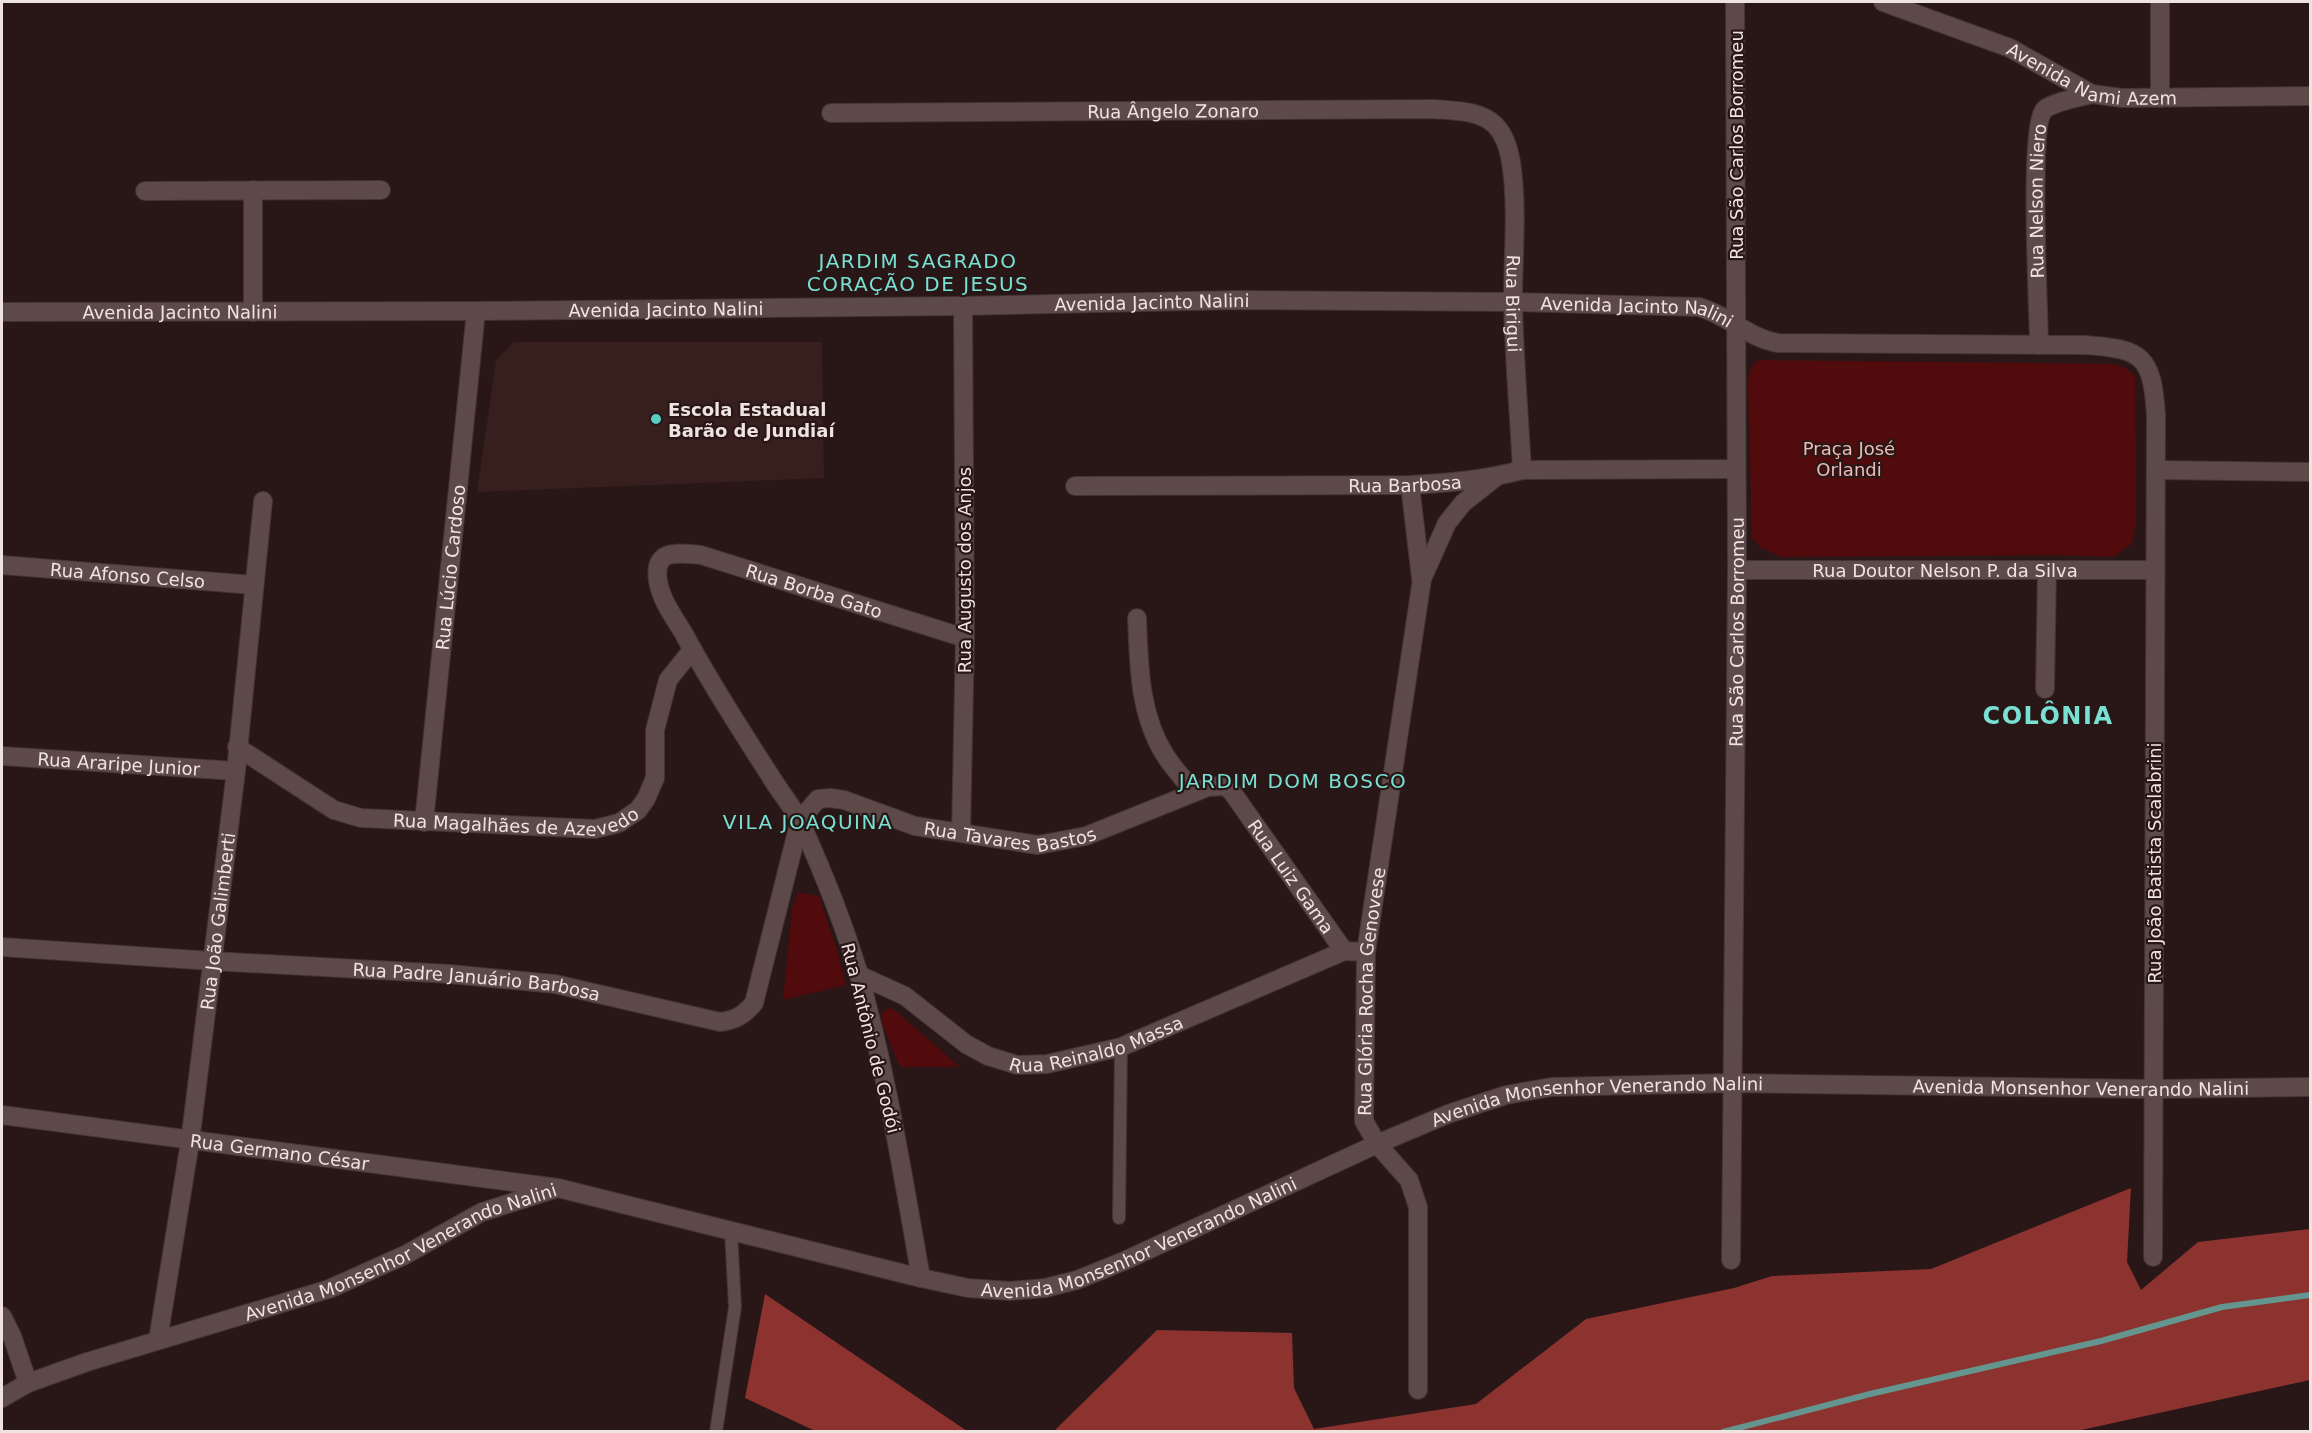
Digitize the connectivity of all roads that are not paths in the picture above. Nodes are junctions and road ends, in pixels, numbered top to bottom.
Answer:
1 (1735, 2) edge
2 (1882, 2) edge
3 (2160, 2) edge
4 (2092, 94) junction
5 (2310, 96) edge
6 (2160, 98) junction
7 (831, 113) dead end
8 (1504, 138) joint
9 (253, 190) junction
10 (381, 190) dead end
11 (145, 191) dead end
12 (1513, 302) junction
13 (963, 306) junction
14 (476, 311) junction
15 (2, 312) edge
16 (253, 312) junction
17 (1737, 327) junction
18 (2040, 345) junction
19 (1735, 469) junction
20 (1522, 470) junction
21 (2157, 470) junction
22 (2310, 472) edge
23 (1496, 477) junction
24 (1410, 485) junction
25 (1075, 486) dead end
26 (263, 501) dead end
27 (663, 557) joint
28 (2, 565) edge
29 (1737, 570) junction
30 (2047, 570) junction
31 (2155, 570) junction
32 (1422, 579) junction
33 (254, 585) junction
34 (1137, 618) dead end
35 (964, 638) junction
36 (692, 650) junction
37 (2045, 689) dead end
38 (237, 747) junction
39 (2, 756) edge
40 (236, 771) junction
41 (1225, 786) joint
42 (1194, 792) junction
43 (800, 820) junction
44 (423, 822) junction
45 (961, 833) junction
46 (2, 947) edge
47 (1344, 951) junction
48 (1366, 952) junction
49 (212, 961) junction
50 (859, 975) junction
51 (1121, 1047) junction
52 (1731, 1083) junction
53 (2310, 1088) edge
54 (2153, 1089) junction
55 (2, 1115) edge
56 (190, 1142) junction
57 (1377, 1144) junction
58 (558, 1188) junction
59 (1119, 1218) dead end
60 (731, 1231) junction
61 (2153, 1257) dead end
62 (1731, 1260) dead end
63 (921, 1278) junction
64 (2, 1316) edge
65 (158, 1340) junction
66 (28, 1383) junction
67 (1418, 1390) dead end
68 (2, 1398) edge
69 (716, 1431) edge

1 - 17 street, Rua São Carlos Borromeu
2 - 4 street, Avenida Nami Azem
3 - 6 street
4 - 6 street, Avenida Nami Azem
4 - 18 street, Rua Nelson Niero
5 - 6 street, Avenida Nami Azem
7 - 8 street, Rua Ângelo Zonaro
8 - 12 street, Rua Birigui
9 - 10 street
9 - 11 street
9 - 16 street
12 - 13 street, Avenida Jacinto Nalini
12 - 17 street, Avenida Jacinto Nalini
12 - 20 street, Rua Birigui
13 - 14 street, Avenida Jacinto Nalini
13 - 35 street, Rua Augusto dos Anjos
14 - 16 street, Avenida Jacinto Nalini
14 - 44 street, Rua Lúcio Cardoso
15 - 16 street, Avenida Jacinto Nalini
17 - 18 street, Avenida Jacinto Nalini
17 - 19 street, Rua São Carlos Borromeu
18 - 21 street, Avenida Jacinto Nalini
19 - 20 street, Rua Barbosa
19 - 29 street, Rua São Carlos Borromeu
20 - 23 street, Rua Barbosa
21 - 22 street
21 - 31 street, Rua João Batista Scalabrini
23 - 24 street, Rua Barbosa
23 - 32 street, Rua Glória Rocha Genovese
24 - 25 street, Rua Barbosa
24 - 32 street, Rua Glória Rocha Genovese
26 - 33 street, Rua João Galimberti
27 - 35 street, Rua Borba Gato
27 - 36 street, Rua Antônio de Godói
28 - 33 street, Rua Afonso Celso
29 - 30 street, Rua Doutor Nelson P. da Silva
29 - 52 street, Rua São Carlos Borromeu
30 - 31 street, Rua Doutor Nelson P. da Silva
30 - 37 street
31 - 54 street, Rua João Batista Scalabrini
32 - 48 street, Rua Glória Rocha Genovese
33 - 38 street, Rua João Galimberti
34 - 42 street
35 - 45 street, Rua Augusto dos Anjos
36 - 43 street, Rua Antônio de Godói
36 - 44 street, Rua Magalhães de Azevedo
38 - 40 street, Rua João Galimberti
38 - 44 street, Rua Magalhães de Azevedo
39 - 40 street, Rua Araripe Junior
40 - 49 street, Rua João Galimberti
41 - 42 street, Rua Tavares Bastos
41 - 47 street, Rua Luiz Gama
42 - 45 street, Rua Tavares Bastos
43 - 45 street, Rua Tavares Bastos
43 - 49 street, Rua Padre Januário Barbosa
43 - 50 street, Rua Antônio de Godói
46 - 49 street, Rua Padre Januário Barbosa
47 - 48 street, Rua Luiz Gama
47 - 51 street, Rua Reinaldo Massa
48 - 57 street, Rua Glória Rocha Genovese
49 - 56 street, Rua João Galimberti
50 - 51 street, Rua Reinaldo Massa
50 - 63 street, Rua Antônio de Godói
51 - 59 lane
52 - 54 street, Avenida Monsenhor Venerando Nalini
52 - 57 street, Avenida Monsenhor Venerando Nalini
52 - 62 street, Rua São Carlos Borromeu
53 - 54 street, Avenida Monsenhor Venerando Nalini
54 - 61 street, Rua João Batista Scalabrini
55 - 56 street, Rua Germano César
56 - 58 street, Rua Germano César
56 - 65 street, Rua João Galimberti
57 - 63 street, Avenida Monsenhor Venerando Nalini
57 - 67 street, Rua Glória Rocha Genovese
58 - 60 street, Avenida Monsenhor Venerando Nalini
58 - 65 street, Avenida Monsenhor Venerando Nalini
60 - 63 street, Avenida Monsenhor Venerando Nalini
60 - 69 lane
64 - 66 street
65 - 66 street, Avenida Monsenhor Venerando Nalini
66 - 68 street, Avenida Monsenhor Venerando Nalini

